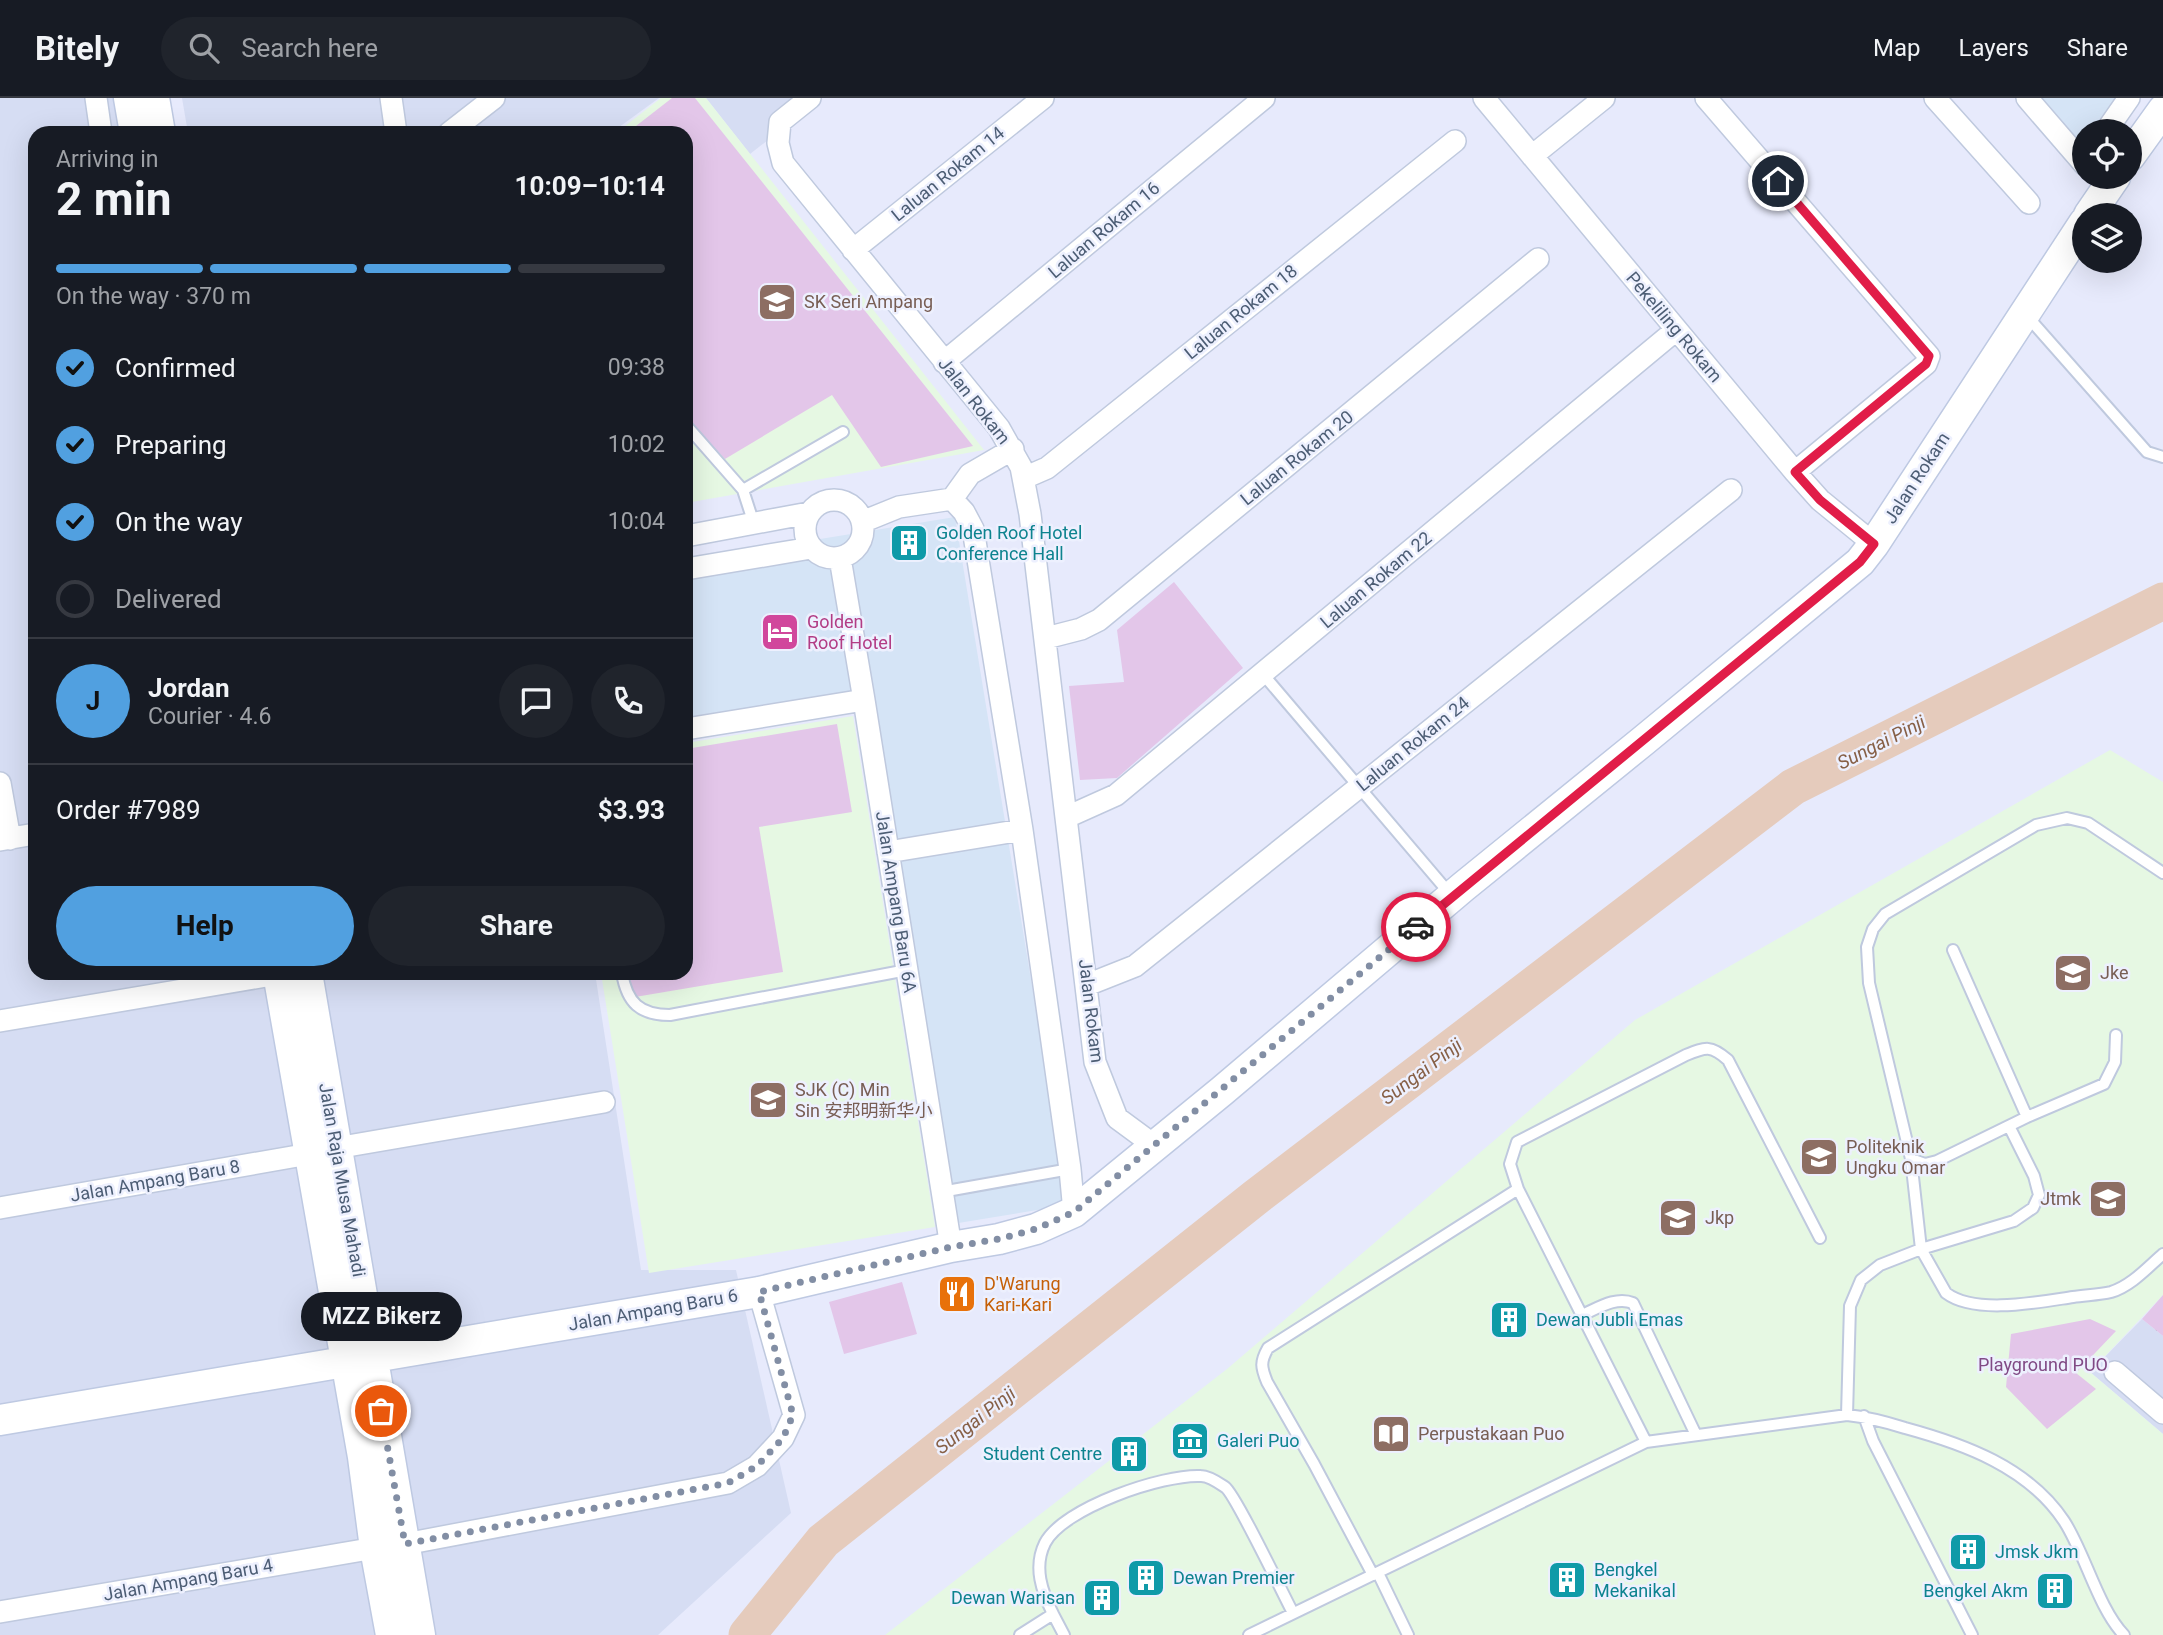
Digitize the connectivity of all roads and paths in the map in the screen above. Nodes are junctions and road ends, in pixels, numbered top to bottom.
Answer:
1 (96, 98) edge
2 (128, 98) edge
3 (154, 98) edge
4 (163, 98) edge
5 (391, 98) edge
6 (494, 98) edge
7 (810, 98) edge
8 (1043, 98) edge
9 (1264, 98) edge
10 (1484, 98) edge
11 (1604, 98) edge
12 (1706, 98) edge
13 (1935, 98) edge
14 (2026, 98) edge
15 (2129, 98) edge
16 (2163, 110) edge
17 (2114, 119) edge
18 (100, 126) edge
19 (134, 126) edge
20 (159, 126) edge
21 (165, 126) edge
22 (395, 126) edge
23 (458, 126) edge
24 (2142, 139) edge
25 (1455, 141) dead end
26 (2072, 148) edge
27 (1532, 156) junction
28 (2029, 203) dead end
29 (2072, 242) edge
30 (853, 250) junction
31 (1538, 259) dead end
32 (2025, 314) junction
33 (1676, 330) junction
34 (944, 362) junction
35 (843, 432) dead end
36 (693, 433) edge
37 (1013, 449) junction
38 (2163, 457) edge
39 (1795, 472) junction
40 (1024, 478) junction
41 (743, 489) junction
42 (1731, 490) dead end
43 (952, 499) junction
44 (809, 513) junction
45 (862, 522) junction
46 (754, 524) junction
47 (693, 535) edge
48 (1874, 544) junction
49 (811, 548) junction
50 (840, 558) junction
51 (693, 568) edge
52 (1046, 638) junction
53 (1262, 673) junction
54 (864, 700) junction
55 (693, 728) edge
56 (0, 783) edge
57 (1359, 787) junction
58 (1067, 817) junction
59 (1022, 830) junction
60 (28, 835) edge
61 (5, 840) edge
62 (888, 852) junction
63 (2163, 873) edge
64 (1452, 896) junction
65 (1953, 950) dead end
66 (907, 970) junction
67 (253, 980) edge
68 (297, 980) edge
69 (624, 980) edge
70 (1087, 985) junction
71 (0, 1021) edge
72 (2116, 1035) dead end
73 (604, 1102) dead end
74 (2027, 1117) junction
75 (2009, 1126) junction
76 (1155, 1146) junction
77 (323, 1151) junction
78 (1911, 1159) junction
79 (1070, 1169) junction
80 (1518, 1189) junction
81 (941, 1192) junction
82 (0, 1208) edge
83 (1074, 1212) junction
84 (1820, 1238) dead end
85 (951, 1247) junction
86 (1921, 1249) junction
87 (2163, 1254) edge
88 (759, 1292) junction
89 (1582, 1315) junction
90 (359, 1360) junction
91 (2115, 1372) dead end
92 (2163, 1413) edge
93 (1847, 1415) junction
94 (1864, 1416) junction
95 (0, 1420) edge
96 (1696, 1435) junction
97 (1646, 1442) junction
98 (405, 1544) junction
99 (375, 1548) junction
100 (1375, 1574) junction
101 (0, 1612) edge
102 (1293, 1613) junction
103 (1053, 1614) junction
104 (390, 1635) edge
105 (420, 1635) edge
106 (1020, 1635) edge
107 (1064, 1635) edge
108 (1249, 1635) edge
109 (1408, 1635) edge
110 (1972, 1635) edge
111 (2124, 1635) edge

1 - 18 street
2 - 19 main road
3 - 20 main road
4 - 21 main road
5 - 22 street
6 - 23 street
7 - 30 street, Jalan Rokam
8 - 30 street, Laluan Rokam 14
9 - 34 street, Laluan Rokam 16
10 - 27 street, Pekeliling Rokam
11 - 27 street
12 - 39 street
13 - 28 street
14 - 26 street
15 - 17 street
16 - 24 main road
25 - 40 street, Laluan Rokam 18
27 - 33 street, Pekeliling Rokam
29 - 32 main road, Jalan Rokam
30 - 34 street, Jalan Rokam
31 - 52 street, Laluan Rokam 20
32 - 38 lane
32 - 48 main road, Jalan Rokam
33 - 39 street, Pekeliling Rokam
33 - 53 street, Laluan Rokam 22
34 - 37 street, Jalan Rokam
35 - 41 lane
36 - 41 lane
37 - 40 street, Jalan Rokam
37 - 43 street
39 - 48 street, Pekeliling Rokam
40 - 52 street, Jalan Rokam
41 - 46 lane
42 - 57 street, Laluan Rokam 24
43 - 45 street
43 - 59 street
44 - 45 street
44 - 46 street
44 - 49 street
45 - 50 street
46 - 47 street
48 - 64 main road, Jalan Rokam
49 - 50 street
49 - 51 street
50 - 54 street, Jalan Ampang Baru 6A
52 - 58 street, Jalan Rokam
53 - 57 lane
53 - 58 street, Laluan Rokam 22
54 - 55 street
54 - 62 street, Jalan Ampang Baru 6A
56 - 61 street
57 - 64 lane
57 - 70 street, Laluan Rokam 24
58 - 70 street, Jalan Rokam
59 - 62 street
59 - 79 street
60 - 61 street
62 - 66 street, Jalan Ampang Baru 6A
63 - 78 lane
64 - 76 main road, Jalan Rokam
65 - 74 lane
66 - 69 lane
66 - 81 street, Jalan Ampang Baru 6A
67 - 71 street
68 - 77 main road, Jalan Raja Musa Mahadi
70 - 76 street, Jalan Rokam
72 - 74 lane
73 - 77 street, Jalan Ampang Baru 8
74 - 75 lane
75 - 78 lane
75 - 86 lane
76 - 83 main road, Jalan Ampang Baru 6
77 - 82 street, Jalan Ampang Baru 8
77 - 90 main road, Jalan Raja Musa Mahadi
78 - 86 lane
79 - 81 lane
79 - 83 street
80 - 84 lane
80 - 89 lane
80 - 100 lane
81 - 85 street, Jalan Ampang Baru 6A
83 - 85 main road, Jalan Ampang Baru 6
85 - 88 main road, Jalan Ampang Baru 6
86 - 87 lane
86 - 93 lane
88 - 90 main road, Jalan Ampang Baru 6
88 - 98 street
89 - 96 lane
89 - 97 lane
90 - 95 main road, Jalan Ampang Baru 6
90 - 98 main road, Jalan Raja Musa Mahadi
90 - 99 main road, Jalan Raja Musa Mahadi
91 - 92 street
93 - 94 lane
93 - 96 lane
94 - 110 lane
94 - 111 lane
96 - 97 lane
97 - 100 lane
98 - 105 main road, Jalan Raja Musa Mahadi
99 - 101 street, Jalan Ampang Baru 4
99 - 104 main road, Jalan Raja Musa Mahadi
100 - 102 lane
100 - 109 lane
102 - 103 lane
102 - 108 lane
103 - 106 lane
103 - 107 lane

